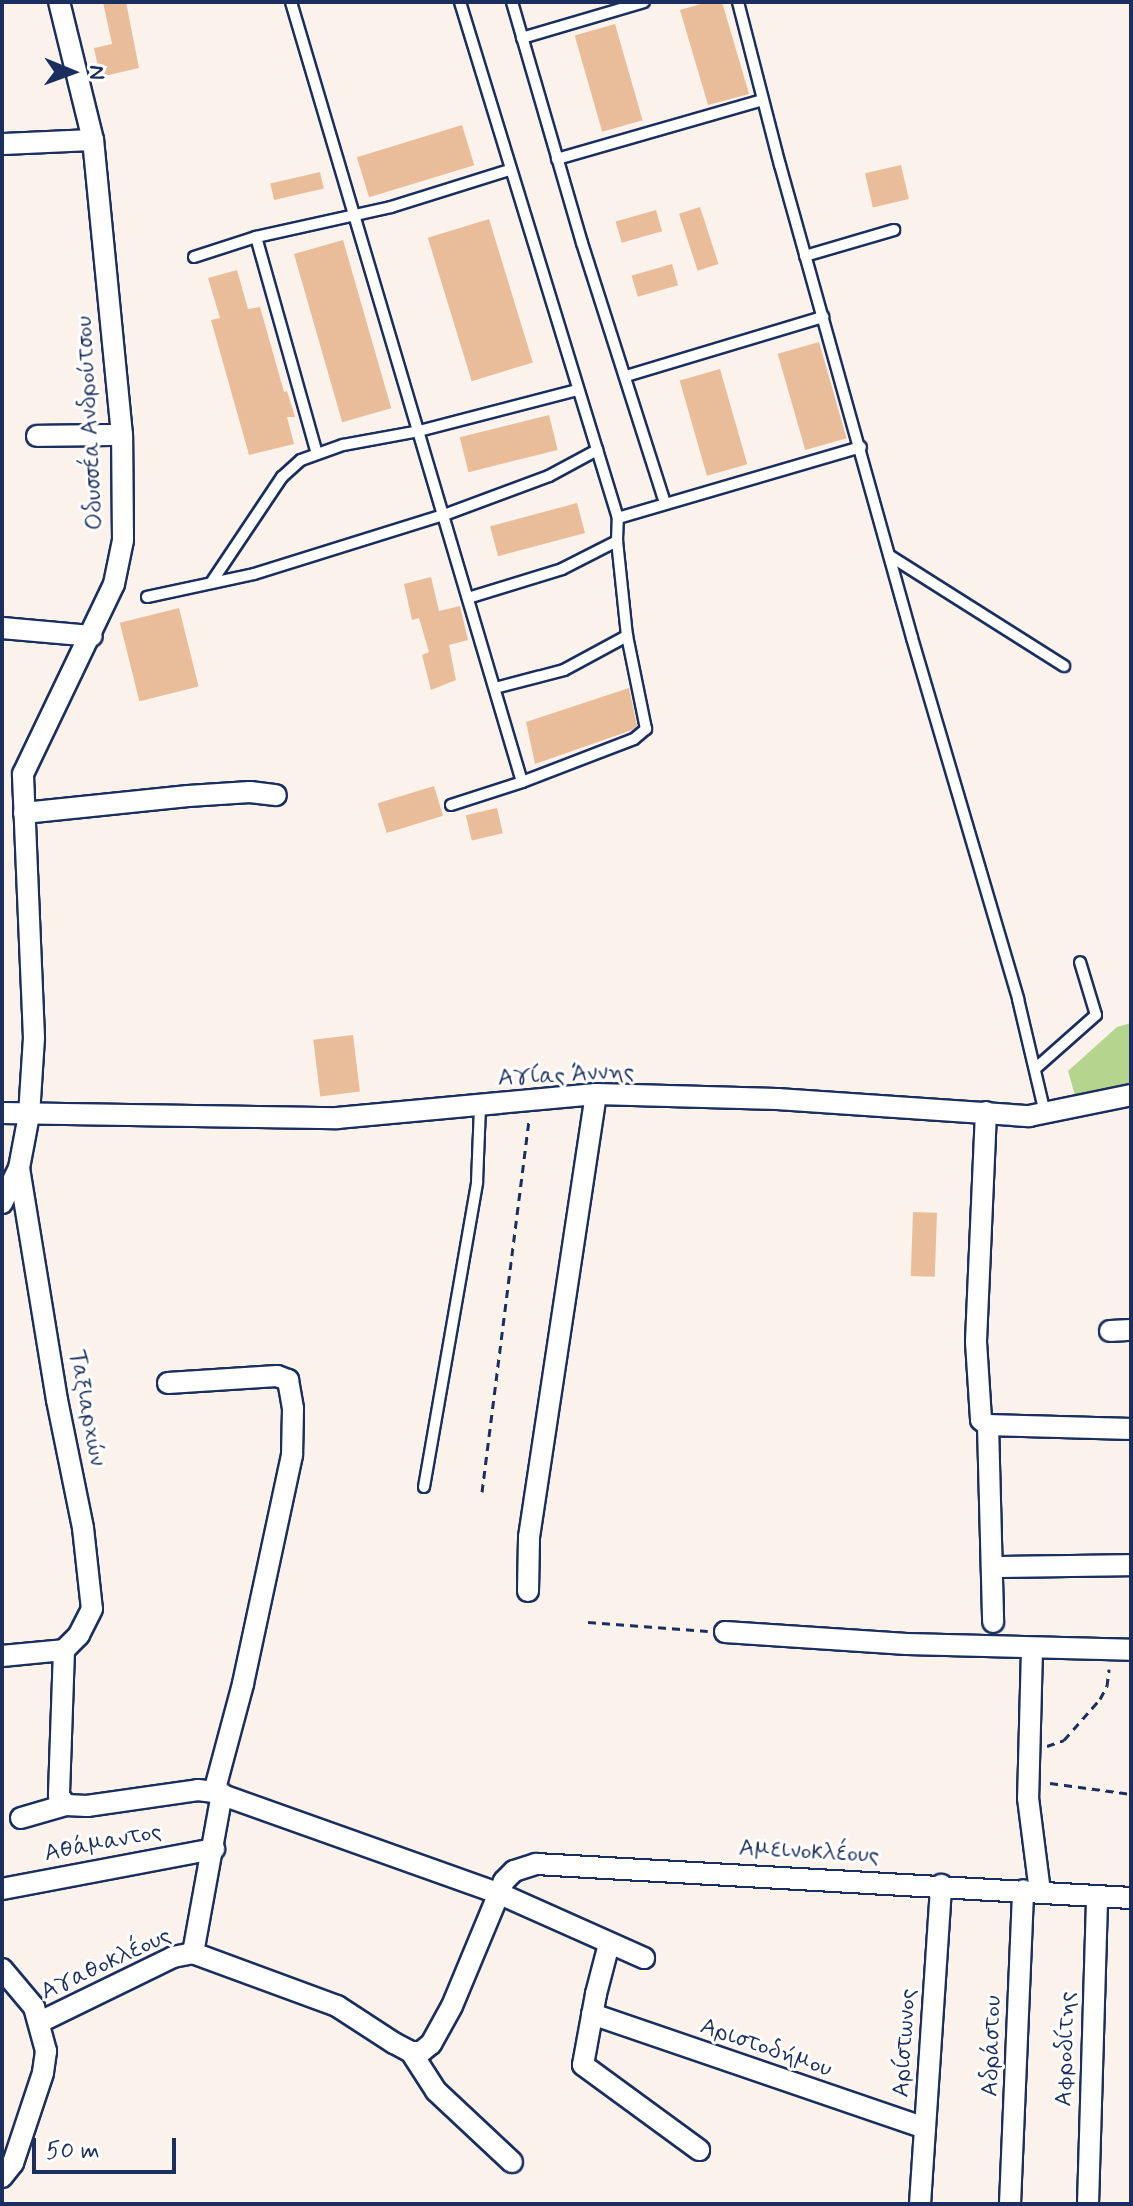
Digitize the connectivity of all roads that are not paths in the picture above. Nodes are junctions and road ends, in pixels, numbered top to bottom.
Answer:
1 (59, 2) edge
2 (291, 2) edge
3 (460, 2) edge
4 (512, 2) edge
5 (644, 2) edge
6 (738, 2) edge
7 (522, 38) junction
8 (763, 100) junction
9 (93, 140) junction
10 (2, 144) edge
11 (557, 159) junction
12 (509, 170) junction
13 (353, 214) junction
14 (894, 230) dead end
15 (256, 237) junction
16 (805, 256) junction
17 (194, 257) dead end
18 (823, 317) junction
19 (626, 376) junction
20 (578, 390) junction
21 (419, 431) junction
22 (122, 435) junction
23 (37, 436) dead end
24 (861, 447) junction
25 (597, 450) junction
26 (317, 454) junction
27 (665, 503) junction
28 (444, 515) junction
29 (618, 518) junction
30 (617, 541) junction
31 (890, 556) junction
32 (211, 583) junction
33 (147, 597) dead end
34 (468, 598) junction
35 (2, 628) edge
36 (92, 636) junction
37 (627, 636) junction
38 (1064, 666) dead end
39 (495, 688) junction
40 (522, 782) junction
41 (276, 795) dead end
42 (451, 805) dead end
43 (24, 813) junction
44 (1080, 962) dead end
45 (1036, 1068) junction
46 (596, 1094) junction
47 (1131, 1095) edge
48 (480, 1106) junction
49 (986, 1112) junction
50 (2, 1113) edge
51 (1045, 1113) junction
52 (29, 1115) junction
53 (19, 1168) junction
54 (2, 1203) edge
55 (168, 1383) dead end
56 (988, 1425) junction
57 (1131, 1429) edge
58 (424, 1487) dead end
59 (1131, 1565) edge
60 (992, 1567) junction
61 (528, 1591) dead end
62 (993, 1622) dead end
63 (725, 1632) road end
64 (1032, 1649) junction
65 (64, 1650) junction
66 (1131, 1650) edge
67 (2, 1656) edge
68 (218, 1793) junction
69 (66, 1805) junction
70 (21, 1818) dead end
71 (214, 1849) junction
72 (941, 1885) junction
73 (2, 1889) edge
74 (1031, 1891) junction
75 (498, 1893) junction
76 (1097, 1896) junction
77 (1131, 1898) edge
78 (609, 1944) junction
79 (193, 1953) junction
80 (644, 1958) dead end
81 (2, 1969) edge
82 (592, 2014) junction
83 (40, 2022) junction
84 (411, 2052) junction
85 (925, 2128) junction
86 (699, 2150) dead end
87 (512, 2162) dead end
88 (2, 2177) edge
89 (920, 2204) edge
90 (1010, 2204) edge
91 (1088, 2204) edge

1 - 9 street, Οδυσσέα Ανδρούτσου
2 - 13 lane
3 - 12 lane
4 - 7 lane
5 - 7 lane
6 - 8 lane
7 - 11 lane
8 - 11 lane
8 - 16 lane
9 - 10 street
9 - 22 street, Οδυσσέα Ανδρούτσου
11 - 19 lane
12 - 13 lane
12 - 20 lane
13 - 15 lane
13 - 21 lane
14 - 16 lane
15 - 17 lane
15 - 26 lane
16 - 18 lane
18 - 19 lane
18 - 24 lane
19 - 27 lane
20 - 21 lane
20 - 25 lane
21 - 26 lane
21 - 28 lane
22 - 23 street
22 - 36 street, Οδυσσέα Ανδρούτσου
24 - 27 lane
24 - 31 lane
25 - 28 lane
25 - 29 lane
26 - 32 lane
27 - 29 lane
28 - 32 lane
28 - 34 lane
29 - 30 lane
30 - 34 lane
30 - 37 lane
31 - 38 lane
31 - 45 lane
32 - 33 lane
34 - 39 lane
35 - 36 street
36 - 43 street, Οδυσσέα Ανδρούτσου
37 - 39 lane
37 - 40 lane
39 - 40 lane
40 - 42 lane
41 - 43 street
43 - 52 street, Οδυσσέα Ανδρούτσου
44 - 45 lane
45 - 51 lane
46 - 48 street, Αγίας Άννης
46 - 49 street, Αγίας Άννης
46 - 61 street
47 - 51 street, Αγίας Άννης
48 - 52 street, Αγίας Άννης
48 - 58 lane
49 - 51 street, Αγίας Άννης
49 - 56 street
50 - 52 street, Αγίας Άννης
52 - 53 street, Οδυσσέα Ανδρούτσου
53 - 54 street, Οδυσσέα Ανδρούτσου
53 - 65 street, Ταξιαρχών
55 - 68 street
56 - 57 street
56 - 60 street
59 - 60 street
60 - 62 street
63 - 64 street
64 - 66 street
64 - 74 street, Αδράστου
65 - 67 street
65 - 69 street
68 - 69 street
68 - 71 street
68 - 75 street
69 - 70 street
71 - 73 street, Αθάμαντος
71 - 79 street
72 - 74 street, Αμεινοκλέους
72 - 75 street, Αμεινοκλέους
72 - 85 street, Αρίστωνος
74 - 76 street, Αμεινοκλέους
74 - 90 street, Αδράστου
75 - 78 street
75 - 84 street
76 - 77 street, Αμεινοκλέους
76 - 91 street, Αφροδίτης
78 - 80 street
78 - 82 street
79 - 83 street, Αγαθοκλέους
79 - 84 street
81 - 83 street
82 - 85 street, Αριστοδήμου
82 - 86 street
83 - 88 street
84 - 87 street
85 - 89 street, Αρίστωνος

